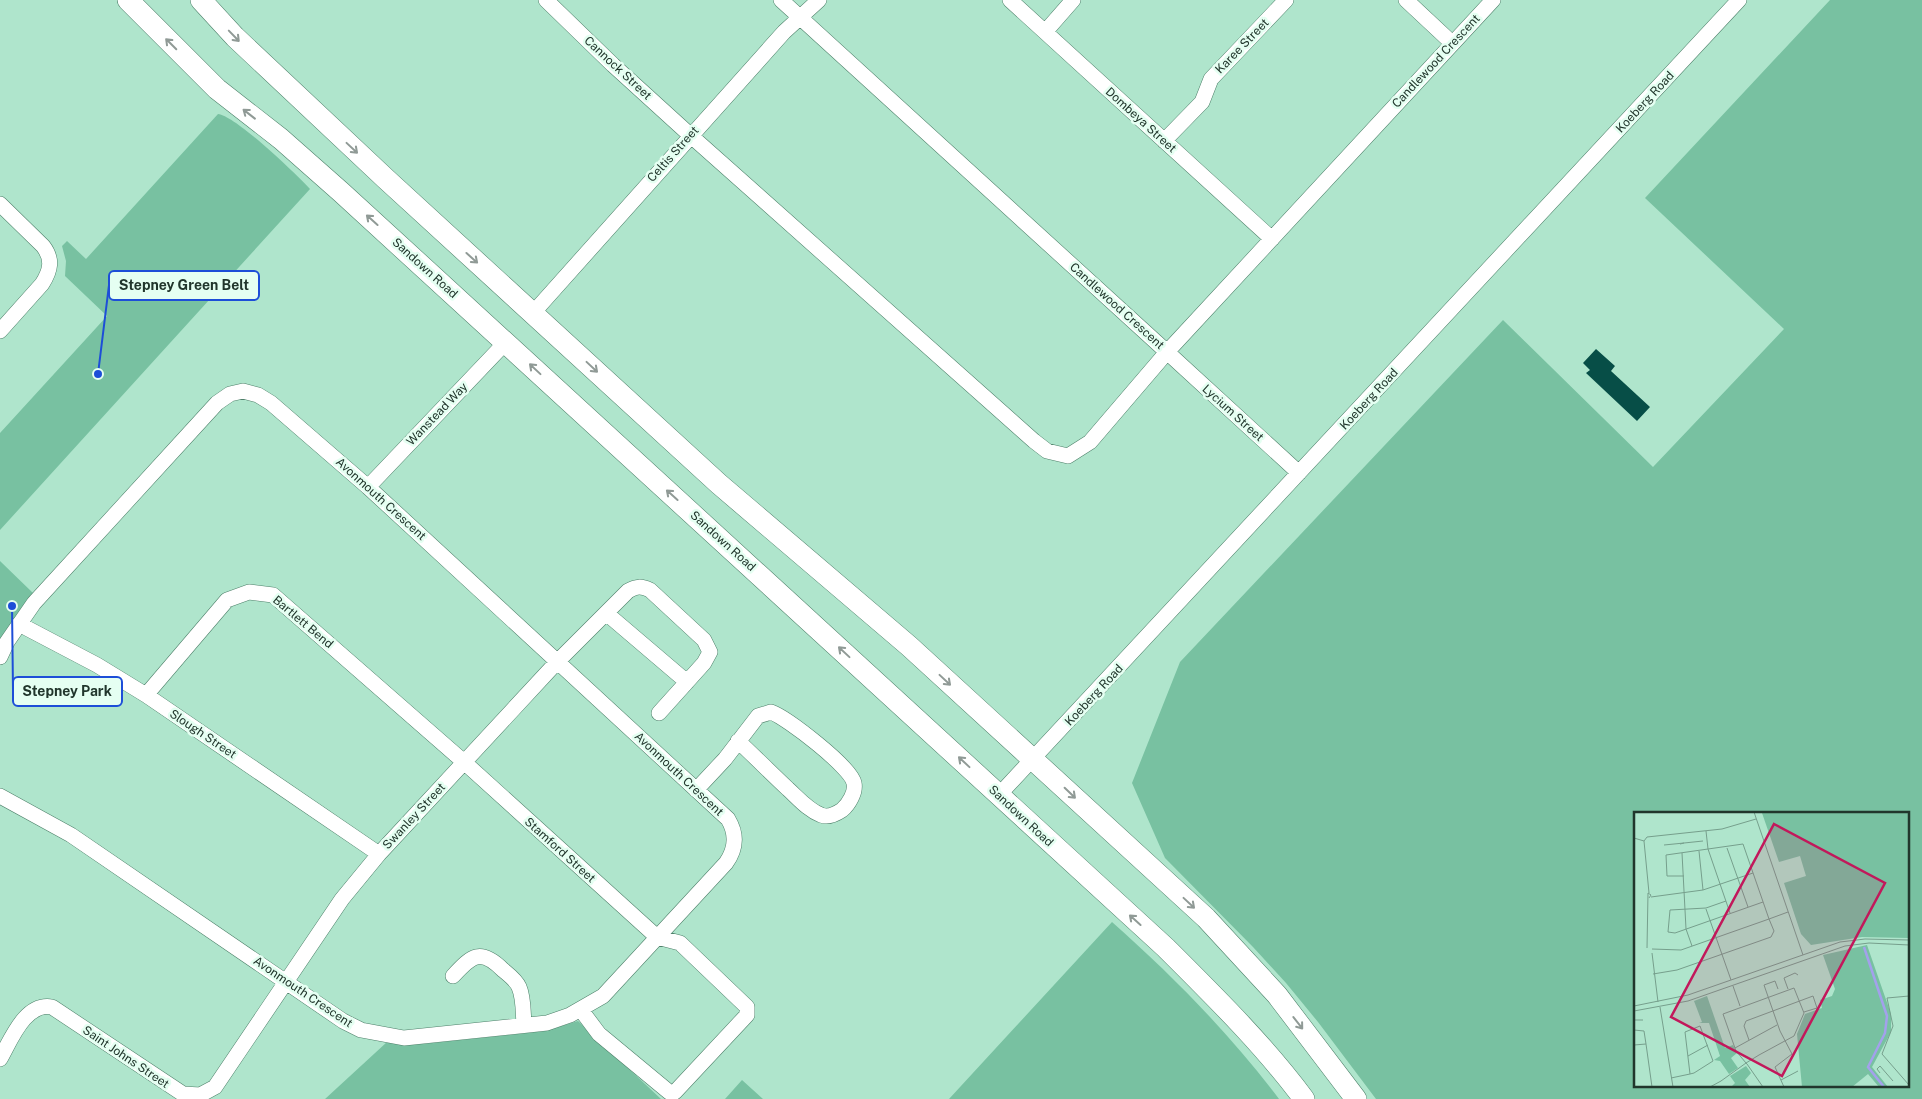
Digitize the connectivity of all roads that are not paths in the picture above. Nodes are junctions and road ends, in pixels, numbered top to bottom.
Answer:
1 (128, 0) edge
2 (201, 0) edge
3 (546, 0) edge
4 (781, 0) edge
5 (819, 0) edge
6 (1010, 0) edge
7 (1073, 0) edge
8 (1286, 0) edge
9 (1406, 0) edge
10 (1493, 0) edge
11 (1739, 0) edge
12 (800, 18) junction
13 (1045, 32) junction
14 (1452, 44) junction
15 (690, 135) junction
16 (1164, 141) junction
17 (0, 204) edge
18 (1272, 239) junction
19 (533, 313) junction
20 (0, 330) edge
21 (506, 342) junction
22 (1167, 352) junction
23 (1299, 473) junction
24 (368, 487) junction
25 (606, 613) junction
26 (19, 624) junction
27 (0, 657) edge
28 (557, 662) junction
29 (687, 682) junction
30 (146, 695) junction
31 (659, 713) dead end
32 (738, 741) junction
33 (1034, 759) junction
34 (464, 762) junction
35 (696, 790) junction
36 (0, 796) edge
37 (998, 796) junction
38 (379, 854) junction
39 (657, 937) junction
40 (453, 976) dead end
41 (286, 982) junction
42 (582, 1010) junction
43 (524, 1025) junction
44 (0, 1060) edge
45 (1304, 1099) edge
46 (1356, 1099) edge

21 -> 1 main road, Sandown Road
2 -> 19 main road
3 - 15 street, Cannock Street
4 - 12 street, Candlewood Crescent
5 - 12 street, Celtis Street
6 - 13 street, Dombeya Street
7 - 13 street
8 - 16 street, Karee Street
9 - 14 street
10 - 14 street, Candlewood Crescent
11 - 23 street, Koeberg Road
12 - 15 street, Celtis Street
12 - 22 street, Candlewood Crescent
13 - 16 street, Dombeya Street
14 - 18 street, Candlewood Crescent
15 - 19 street, Celtis Street
15 - 22 street, Cannock Street
16 - 18 street, Dombeya Street
17 - 20 street
18 - 22 street, Candlewood Crescent
19 -> 33 main road
21 - 24 street, Wanstead Way
37 -> 21 main road, Sandown Road
22 - 23 street, Lycium Street
23 - 33 street, Koeberg Road
24 - 26 street, Avonmouth Crescent
24 - 28 street, Avonmouth Crescent
25 - 28 street, Swanley Street
25 - 29 street
25 - 29 street, Swanley Street
26 - 27 street, Avonmouth Crescent
26 - 30 street, Slough Street
28 - 34 street, Swanley Street
28 - 35 street, Avonmouth Crescent
29 - 31 street
30 - 34 street, Bartlett Bend
30 - 38 street, Slough Street
32 - 32 street
32 - 35 street
33 - 37 street, Koeberg Road
33 -> 46 main road
34 - 38 street, Swanley Street
34 - 39 street, Stamford Street
35 - 39 street, Avonmouth Crescent
36 - 41 street, Avonmouth Crescent
45 -> 37 main road, Sandown Road
38 - 41 street, Swanley Street
39 - 42 street, Avonmouth Crescent
39 - 42 street
40 - 43 street
41 - 43 street, Avonmouth Crescent
41 - 44 street, Saint Johns Street
42 - 43 street, Avonmouth Crescent

